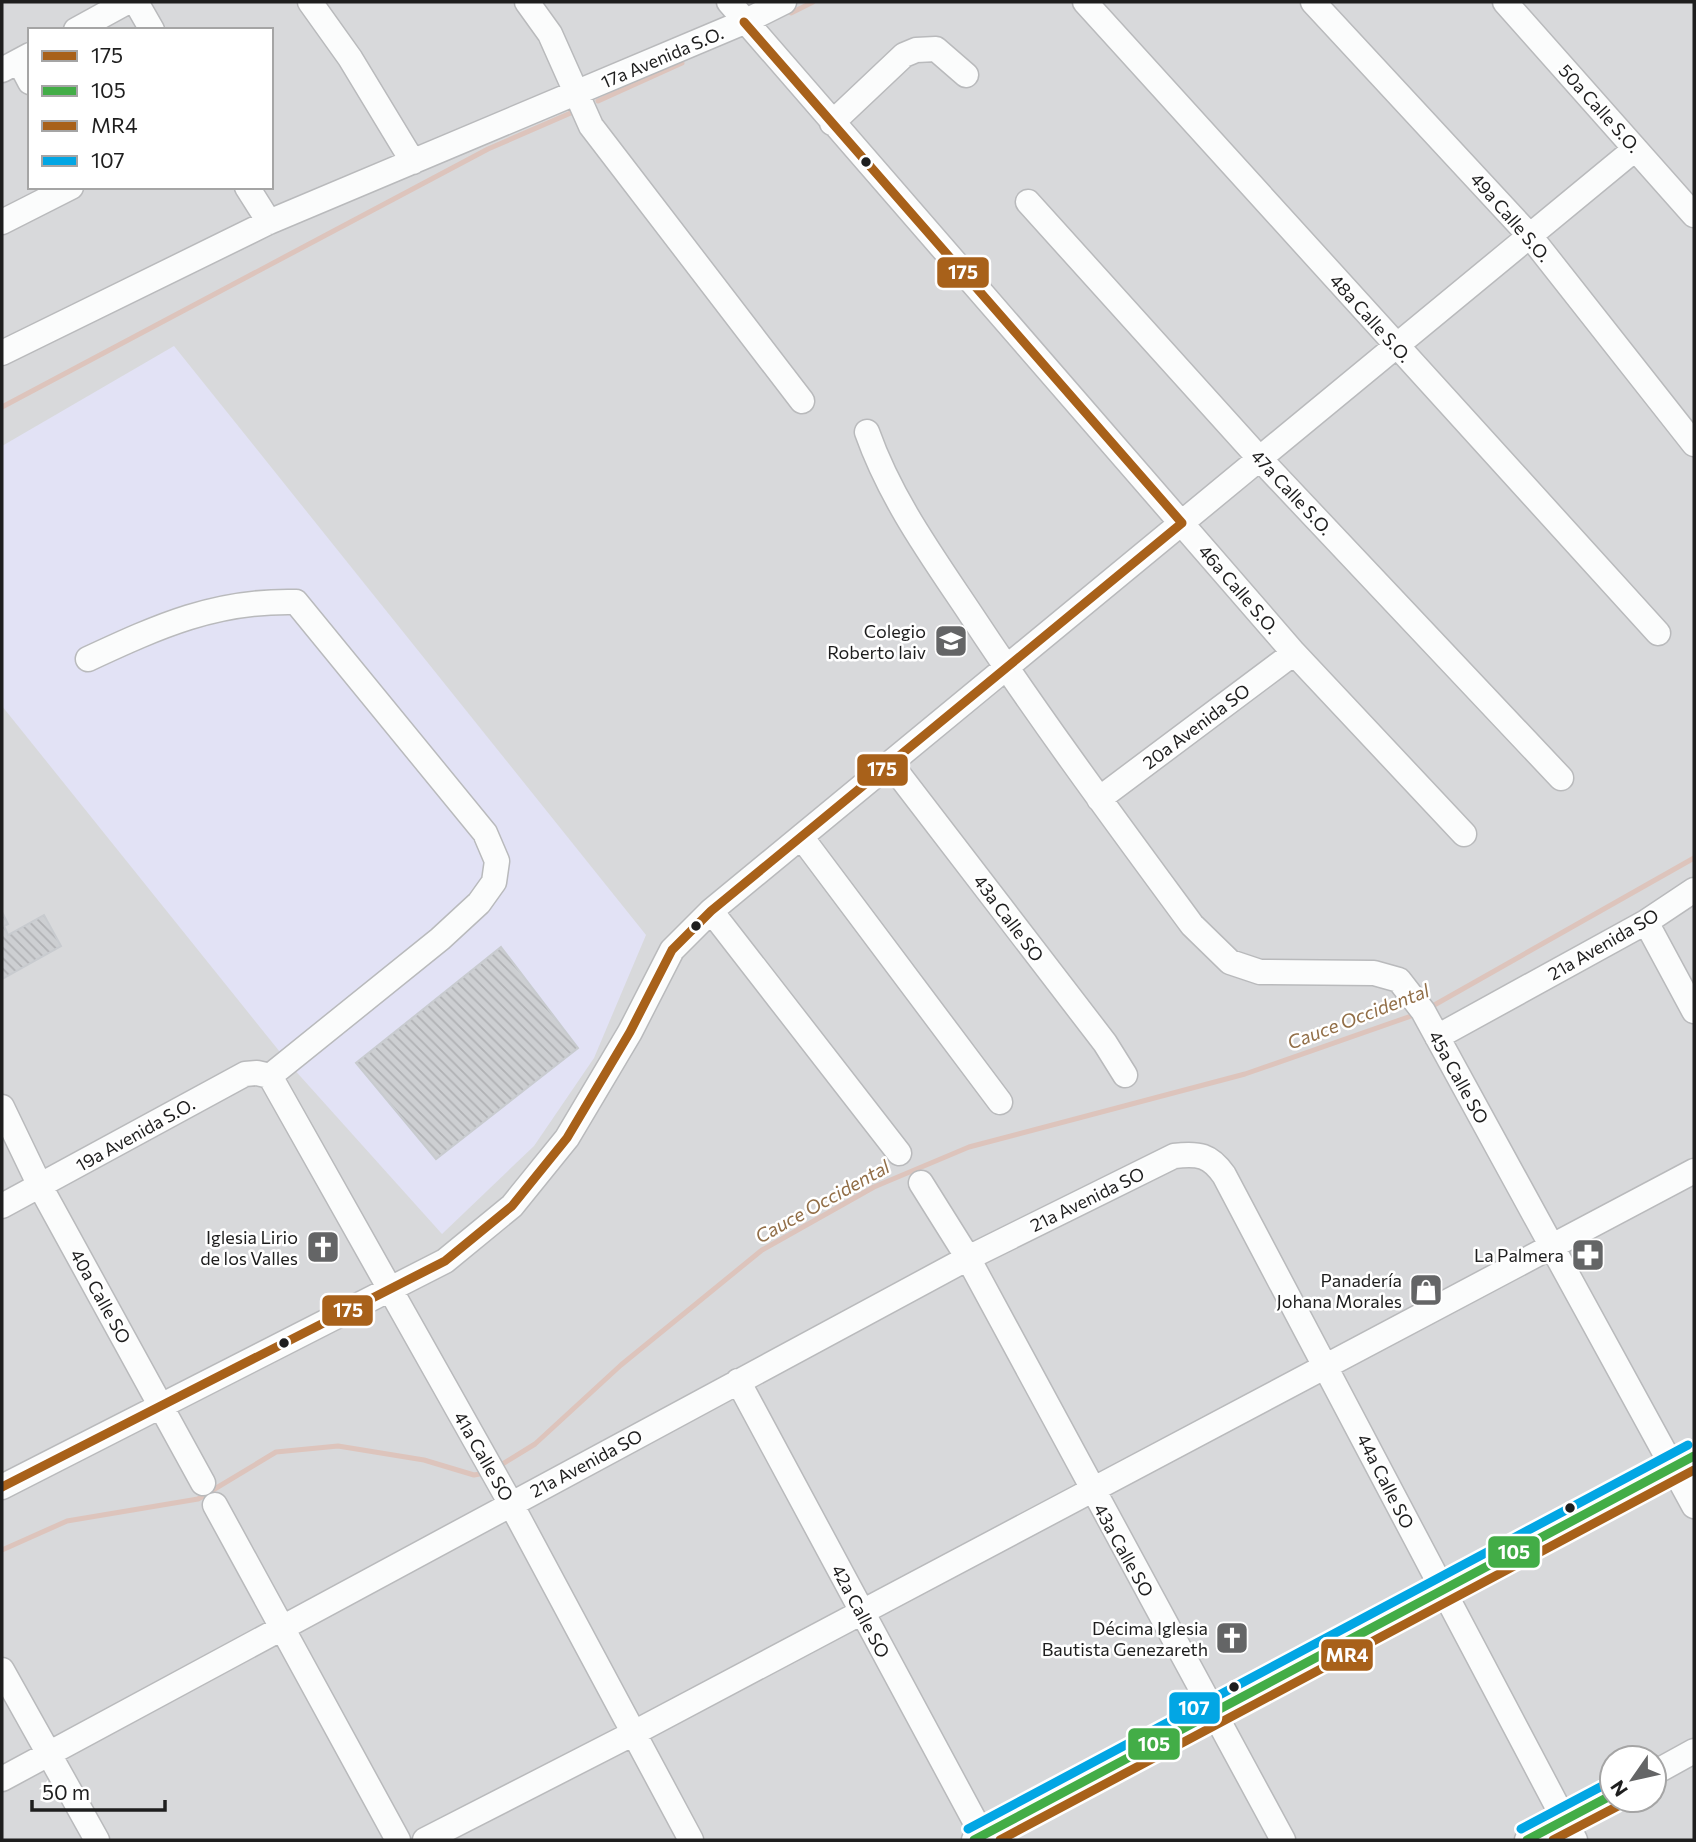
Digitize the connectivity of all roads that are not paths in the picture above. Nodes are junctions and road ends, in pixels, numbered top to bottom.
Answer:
1 (127, 2) edge
2 (136, 2) edge
3 (310, 2) edge
4 (527, 2) edge
5 (729, 2) edge
6 (784, 2) edge
7 (1085, 2) edge
8 (1313, 2) edge
9 (1505, 2) edge
10 (744, 22) junction
11 (80, 28) edge
12 (151, 28) edge
13 (966, 75) dead end
14 (578, 92) junction
15 (832, 123) junction
16 (1635, 149) junction
17 (414, 162) junction
18 (67, 189) edge
19 (248, 189) edge
20 (1028, 202) dead end
21 (1694, 215) edge
22 (2, 222) edge
23 (269, 222) junction
24 (1530, 236) junction
25 (1396, 346) junction
26 (2, 353) edge
27 (802, 401) dead end
28 (867, 432) dead end
29 (1694, 444) edge
30 (1260, 459) junction
31 (1182, 523) junction
32 (1658, 633) dead end
33 (1294, 653) junction
34 (89, 659) dead end
35 (1006, 666) junction
36 (890, 762) junction
37 (1561, 778) dead end
38 (1098, 799) junction
39 (1464, 834) dead end
40 (802, 838) junction
41 (1694, 890) edge
42 (711, 911) junction
43 (1646, 922) junction
44 (1694, 1011) edge
45 (1437, 1037) junction
46 (1125, 1075) dead end
47 (270, 1076) junction
48 (1000, 1102) dead end
49 (2, 1107) edge
50 (899, 1153) dead end
51 (1174, 1156) joint
52 (1694, 1171) edge
53 (921, 1183) dead end
54 (40, 1186) junction
55 (2, 1206) edge
56 (1552, 1246) junction
57 (968, 1258) junction
58 (390, 1290) junction
59 (1326, 1366) junction
60 (738, 1381) junction
61 (162, 1407) junction
62 (1684, 1461) edge
63 (203, 1483) dead end
64 (2, 1487) edge
65 (1091, 1490) junction
66 (511, 1504) junction
67 (215, 1505) dead end
68 (1694, 1506) edge
69 (1442, 1589) junction
70 (861, 1612) junction
71 (282, 1628) junction
72 (2, 1670) edge
73 (1213, 1711) junction
74 (632, 1734) junction
75 (1694, 1751) edge
76 (48, 1755) junction
77 (1668, 1765) edge
78 (2, 1779) edge
79 (1598, 1807) edge
80 (1570, 1830) edge
81 (980, 1839) edge
82 (97, 1840) edge
83 (398, 1840) edge
84 (425, 1840) edge
85 (691, 1840) edge
86 (1283, 1840) edge
87 (1527, 1840) edge

1 - 11 street
2 - 12 street
3 - 17 street
4 - 14 street
5 - 10 street, 46a Calle S.O.
6 - 10 street, 17a Avenida S.O.
7 - 25 street, 48a Calle S.O.
8 - 24 street, 49a Calle S.O.
9 - 16 street, 50a Calle S.O.
10 - 14 street, 17a Avenida S.O.
10 - 15 street, 46a Calle S.O.
13 - 15 street
14 - 17 street, 17a Avenida S.O.
14 - 27 street
15 - 31 street, 46a Calle S.O.
16 - 21 street, 50a Calle S.O.
16 - 24 street
17 - 23 street, 17a Avenida S.O.
18 - 22 street
19 - 23 street
20 - 30 street, 47a Calle S.O.
23 - 26 street, 17a Avenida S.O.
24 - 25 street
24 - 29 street, 49a Calle S.O.
25 - 30 street
25 - 32 street, 48a Calle S.O.
28 - 35 street, 45a Calle SO
30 - 31 street
30 - 37 street, 47a Calle S.O.
31 - 33 street, 46a Calle S.O.
31 - 35 street
33 - 38 street, 20a Avenida SO
33 - 39 street, 46a Calle S.O.
34 - 47 street
35 - 36 street
35 - 38 street, 45a Calle SO
36 - 40 street
36 - 46 street, 43a Calle SO
38 - 45 street, 45a Calle SO
40 - 42 street
40 - 48 street
41 - 43 street, 21a Avenida SO
42 - 50 street
42 - 58 street
43 - 44 street
43 - 45 street, 21a Avenida SO
45 - 56 street, 45a Calle SO
47 - 54 street, 19a Avenida S.O.
47 - 58 street, 41a Calle SO
49 - 54 street, 40a Calle SO
51 - 57 street, 21a Avenida SO
51 - 59 street, 44a Calle SO
52 - 56 street
53 - 57 street, 43a Calle SO
54 - 55 street, 19a Avenida S.O.
54 - 61 street, 40a Calle SO
56 - 59 street
56 - 62 street, 45a Calle SO
57 - 60 street, 21a Avenida SO
57 - 65 street, 43a Calle SO
58 - 61 street
58 - 66 street, 41a Calle SO
59 - 65 street
59 - 69 street, 44a Calle SO
60 - 66 street, 21a Avenida SO
60 - 70 street, 42a Calle SO
61 - 63 street, 40a Calle SO
61 - 64 street
62 - 68 street, 45a Calle SO
62 - 69 street
65 - 70 street
65 - 73 street, 43a Calle SO
66 - 71 street, 21a Avenida SO
66 - 74 street, 41a Calle SO
67 - 71 street
69 - 73 street
69 - 80 street, 44a Calle SO
70 - 74 street
70 - 81 street, 42a Calle SO
71 - 76 street, 21a Avenida SO
71 - 83 street
72 - 76 street
73 - 81 street
73 - 86 street, 43a Calle SO
74 - 84 street
74 - 85 street, 41a Calle SO
75 - 77 street
76 - 78 street, 21a Avenida SO
76 - 82 street
79 - 80 street
80 - 87 street

